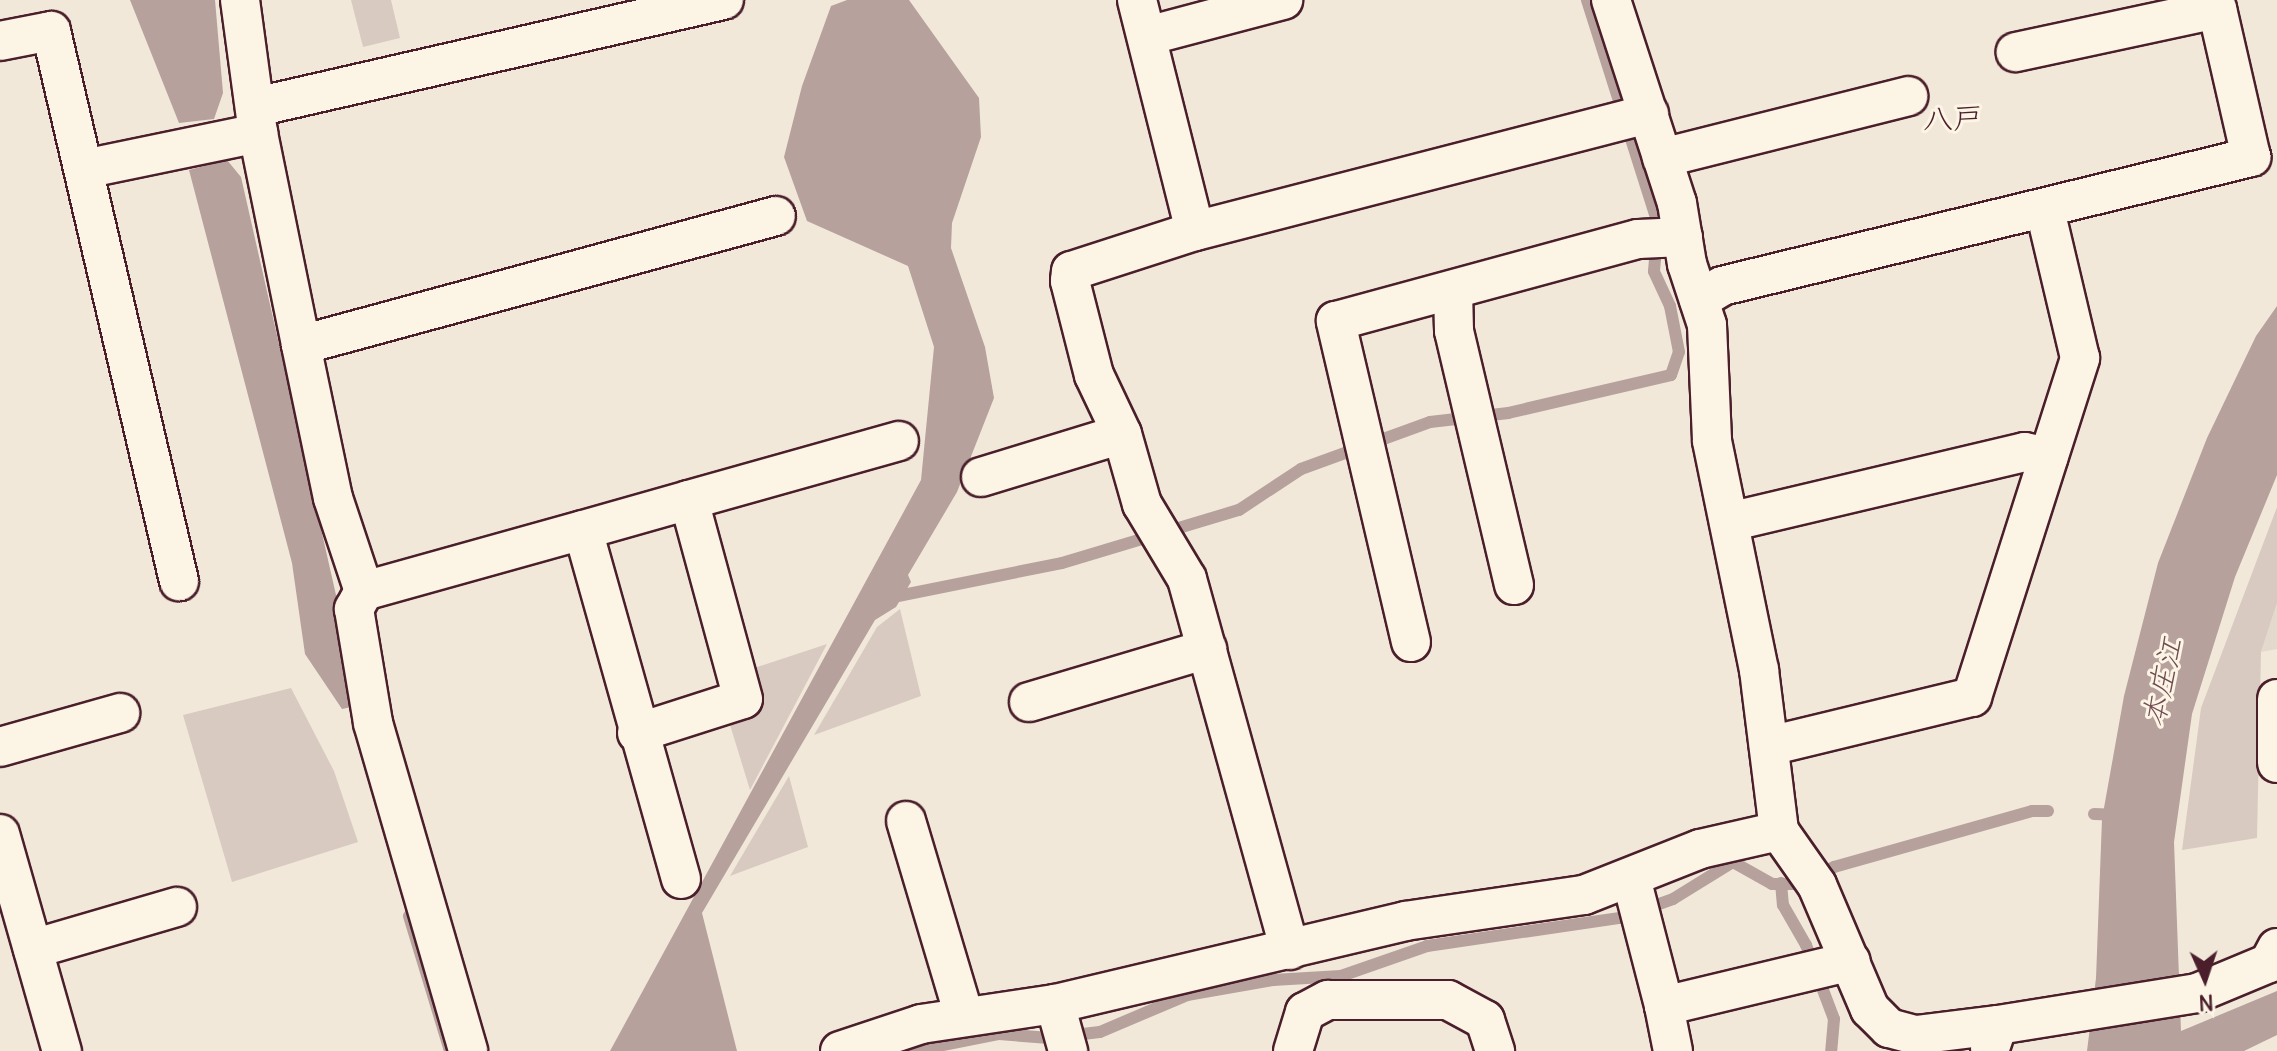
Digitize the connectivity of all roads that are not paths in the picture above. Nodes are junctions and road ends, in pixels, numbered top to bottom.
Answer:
1 (240, 0) edge
2 (724, 0) edge
3 (1137, 0) edge
4 (1283, 0) edge
5 (1611, 0) edge
6 (1147, 36) junction
7 (0, 41) edge
8 (2016, 52) dead end
9 (1908, 96) dead end
10 (1631, 119) junction
11 (248, 126) junction
12 (1662, 158) junction
13 (84, 169) junction
14 (2045, 210) junction
15 (776, 216) dead end
16 (1195, 231) junction
17 (1664, 238) junction
18 (1453, 290) junction
19 (1699, 300) junction
20 (301, 345) junction
21 (1122, 434) junction
22 (899, 441) dead end
23 (2048, 457) junction
24 (981, 477) dead end
25 (689, 500) junction
26 (1729, 522) junction
27 (583, 530) junction
28 (179, 581) dead end
29 (1514, 585) dead end
30 (364, 591) junction
31 (1411, 642) dead end
32 (1207, 649) junction
33 (2277, 699) edge
34 (1029, 702) dead end
35 (120, 713) dead end
36 (637, 733) junction
37 (1769, 746) junction
38 (0, 747) edge
39 (2277, 763) edge
40 (906, 821) dead end
41 (1779, 831) junction
42 (0, 834) edge
43 (681, 879) dead end
44 (1637, 899) junction
45 (177, 907) dead end
46 (2277, 948) edge
47 (33, 949) junction
48 (1824, 967) junction
49 (1311, 969) junction
50 (1664, 1006) junction
51 (964, 1016) junction
52 (1061, 1025) edge
53 (1994, 1038) edge
54 (62, 1051) edge
55 (468, 1051) edge
56 (840, 1051) edge
57 (1293, 1051) edge
58 (1495, 1051) edge
59 (1673, 1051) edge

1 - 11 street
2 - 11 street
3 - 6 street
4 - 6 street
5 - 10 street
6 - 16 street
7 - 13 street
8 - 14 street
9 - 12 street
10 - 12 street
10 - 16 street
11 - 13 street
11 - 20 street
12 - 17 street
13 - 28 street
14 - 19 street
14 - 23 street
15 - 20 street
16 - 21 street
17 - 18 street
17 - 19 street
18 - 29 street
18 - 31 street
19 - 26 street
20 - 30 street
21 - 24 street
21 - 32 street
22 - 25 street
23 - 26 street
23 - 37 street
25 - 27 street
25 - 36 street
26 - 37 street
27 - 30 street
27 - 36 street
30 - 55 street
32 - 34 street
32 - 49 street
33 - 39 street
35 - 38 street
36 - 43 street
37 - 41 street
40 - 51 street
41 - 44 street
41 - 48 street
42 - 47 street
44 - 49 street
44 - 50 street
45 - 47 street
46 - 53 street
47 - 54 street
48 - 50 street
48 - 53 street
49 - 52 street
49 - 57 street
49 - 58 street
50 - 59 street
51 - 52 street
51 - 56 street

